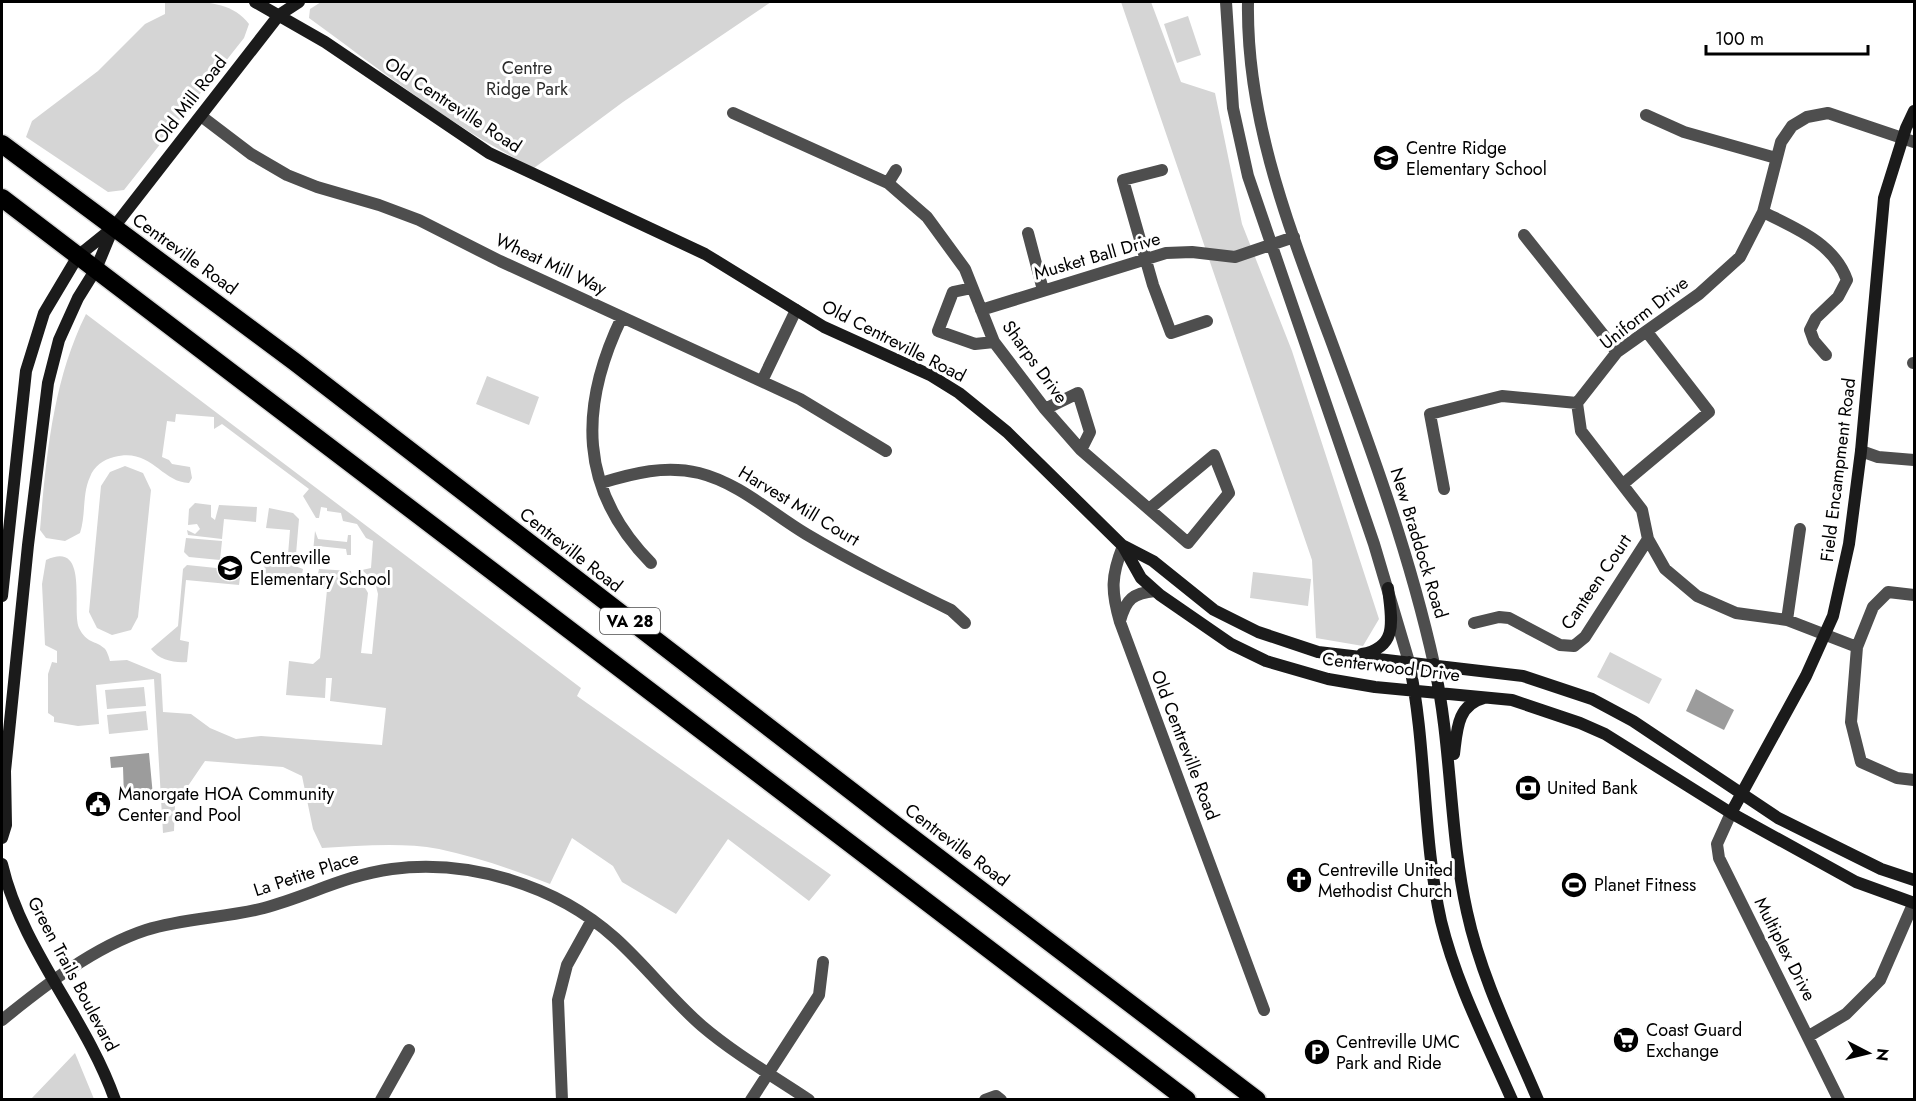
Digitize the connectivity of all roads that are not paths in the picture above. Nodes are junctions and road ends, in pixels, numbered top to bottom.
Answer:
1 (255, 2) edge
2 (299, 2) edge
3 (1226, 2) edge
4 (1248, 2) edge
5 (279, 15) junction
6 (1914, 111) edge
7 (733, 113) dead end
8 (1646, 115) dead end
9 (201, 116) junction
10 (1909, 140) edge
11 (2, 144) edge
12 (1776, 158) junction
13 (896, 170) dead end
14 (1162, 170) dead end
15 (888, 183) junction
16 (2, 198) edge
17 (1763, 212) junction
18 (114, 227) junction
19 (1028, 233) dead end
20 (1524, 235) dead end
21 (1294, 237) junction
22 (1271, 246) junction
23 (78, 256) junction
24 (1146, 258) junction
25 (96, 269) junction
26 (972, 288) junction
27 (1043, 290) junction
28 (796, 310) junction
29 (981, 310) junction
30 (621, 317) junction
31 (1207, 321) dead end
32 (1647, 332) junction
33 (994, 342) junction
34 (1617, 352) junction
35 (1826, 355) dead end
36 (762, 381) junction
37 (1577, 403) junction
38 (1045, 409) junction
39 (886, 450) dead end
40 (1081, 450) junction
41 (1861, 451) junction
42 (1914, 460) edge
43 (601, 483) junction
44 (1623, 484) junction
45 (1444, 489) dead end
46 (1149, 509) junction
47 (1800, 529) dead end
48 (1648, 539) junction
49 (1123, 546) junction
50 (651, 563) dead end
51 (1388, 588) junction
52 (1155, 591) junction
53 (1914, 595) edge
54 (2, 596) edge
55 (1787, 620) junction
56 (1120, 622) junction
57 (964, 623) dead end
58 (1474, 623) dead end
59 (1824, 636) junction
60 (1857, 647) junction
61 (1352, 657) junction
62 (1409, 662) junction
63 (1434, 664) junction
64 (1415, 690) junction
65 (1440, 692) junction
66 (1492, 697) junction
67 (1450, 776) junction
68 (1914, 780) edge
69 (1742, 793) junction
70 (1731, 813) junction
71 (2, 838) edge
72 (2, 864) edge
73 (1914, 880) edge
74 (1914, 903) edge
75 (592, 920) junction
76 (823, 962) dead end
77 (55, 981) junction
78 (1264, 1010) dead end
79 (2, 1020) edge
80 (1809, 1036) junction
81 (409, 1050) dead end
82 (767, 1072) junction
83 (115, 1100) edge
84 (381, 1100) edge
85 (562, 1100) edge
86 (751, 1100) edge
87 (809, 1100) edge
88 (985, 1100) edge
89 (1001, 1100) edge
90 (1187, 1100) edge
91 (1257, 1100) edge
92 (1512, 1100) edge
93 (1538, 1100) edge
94 (1839, 1100) edge

1 - 5 street, Old Centreville Road
2 - 5 street, Old Mill Road
3 - 22 street
4 - 21 street, New Braddock Road
5 - 9 street, Old Mill Road
5 - 28 street, Old Centreville Road
6 - 10 street, Field Encampment Road
7 - 15 street, Sharps Drive
8 - 12 street
9 - 18 street, Old Mill Road
9 - 30 street, Wheat Mill Way
10 - 12 street, Uniform Drive
10 - 41 street, Field Encampment Road
11 - 18 highway, Centreville Road / VA 28
12 - 17 street, Uniform Drive
13 - 15 street
14 - 24 street
15 - 26 street, Sharps Drive
16 - 23 highway, VA 28
17 - 32 street, Uniform Drive
17 - 35 street
18 - 23 street
18 - 25 street
18 - 91 highway, Centreville Road / VA 28
19 - 27 street
20 - 34 street
21 - 22 street, Musket Ball Drive
21 - 63 street, New Braddock Road
22 - 24 street, Musket Ball Drive
22 - 51 street
23 - 25 highway, VA 28
23 - 54 street
24 - 27 street, Musket Ball Drive
24 - 31 street
25 - 71 street
25 - 90 highway, VA 28
26 - 29 street, Sharps Drive
26 - 33 street
27 - 29 street, Musket Ball Drive
28 - 36 street
28 - 49 street, Old Centreville Road
29 - 33 street, Sharps Drive
30 - 36 street, Wheat Mill Way
30 - 43 street
32 - 34 street, Uniform Drive
32 - 44 street
33 - 38 street, Sharps Drive
34 - 37 street, Uniform Drive
36 - 39 street, Wheat Mill Way
37 - 44 street
37 - 45 street
38 - 40 street, Sharps Drive
38 - 40 street
40 - 46 street, Sharps Drive
41 - 42 street
41 - 59 street, Field Encampment Road
43 - 50 street
43 - 57 street, Harvest Mill Court
44 - 48 street
46 - 46 street, Sharps Drive
47 - 55 street
48 - 55 street
48 - 58 street, Canteen Court
49 - 52 street, Centerwood Drive
49 - 56 street, Old Centreville Road
49 - 61 street, Centerwood Drive
51 - 61 street
51 - 62 street
52 - 56 street
52 - 64 street, Centerwood Drive
53 - 60 street
55 - 59 street
56 - 78 street, Old Centreville Road
59 - 60 street
59 - 69 street, Field Encampment Road
60 - 68 street
61 - 62 street, Centerwood Drive
62 - 63 street, Centerwood Drive
62 - 64 street
63 - 65 street, New Braddock Road
63 - 69 street, Centerwood Drive
64 - 65 street, Centerwood Drive
64 - 92 street
65 - 66 street, Centerwood Drive
65 - 67 street, New Braddock Road
66 - 67 street
66 - 70 street, Centerwood Drive
67 - 93 street, New Braddock Road
69 - 70 street, Field Encampment Road
69 - 73 street, Centerwood Drive
70 - 74 street, Centerwood Drive
70 - 80 street, Multiplex Drive
72 - 77 street, Green Trails Boulevard
74 - 80 street
75 - 77 street, La Petite Place
75 - 82 street, La Petite Place
75 - 85 street
76 - 82 street
77 - 79 street, La Petite Place
77 - 83 street, Green Trails Boulevard
80 - 94 street, Multiplex Drive
81 - 84 street
82 - 86 street
82 - 87 street, La Petite Place
88 - 89 street

